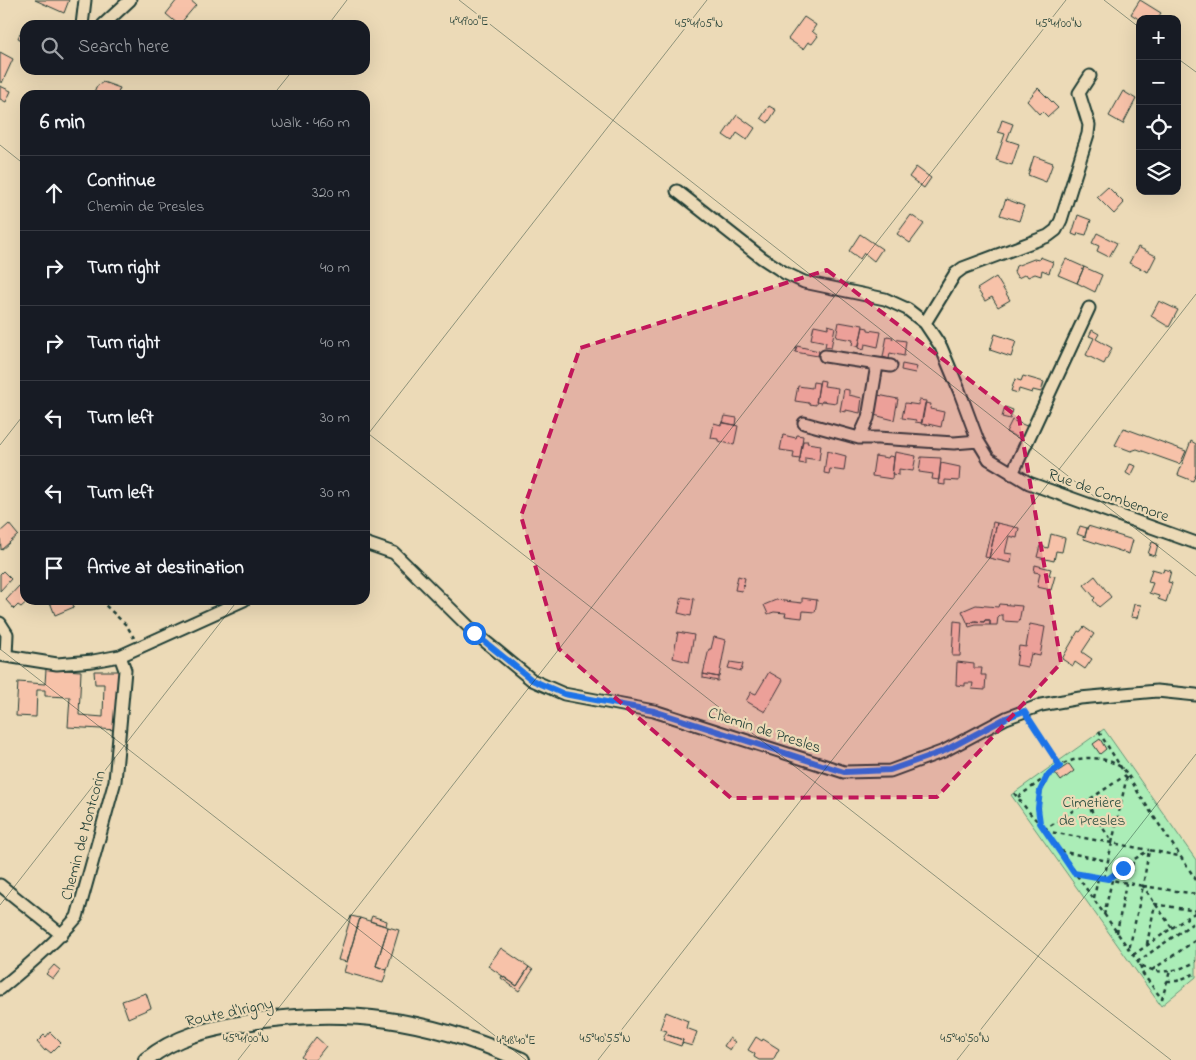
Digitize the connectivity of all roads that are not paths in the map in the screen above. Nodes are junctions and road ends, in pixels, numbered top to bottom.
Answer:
1 (85, 0) edge
2 (130, 0) edge
3 (83, 20) edge
4 (108, 20) edge
5 (1090, 76) dead end
6 (677, 191) dead end
7 (1089, 308) dead end
8 (925, 323) junction
9 (824, 356) dead end
10 (877, 364) junction
11 (891, 366) dead end
12 (804, 424) dead end
13 (859, 438) junction
14 (978, 441) junction
15 (1012, 474) junction
16 (1196, 543) edge
17 (370, 545) edge
18 (233, 605) edge
19 (0, 623) edge
20 (3, 655) edge
21 (120, 656) junction
22 (1196, 695) edge
23 (0, 886) edge
24 (62, 935) junction
25 (0, 989) edge
26 (146, 1060) edge
27 (522, 1060) edge

1 - 3 street
2 - 4 street
5 - 8 street
6 - 8 street, Rue de Combemore
7 - 15 street
8 - 14 street, Rue de Combemore
9 - 10 street
10 - 11 street
10 - 13 street
12 - 13 street
13 - 14 street
14 - 15 street, Rue de Combemore
15 - 16 street, Rue de Combemore
17 - 22 street, Chemin de Presles
18 - 21 street
19 - 20 street
20 - 21 street
21 - 24 street, Chemin de Montcorin
23 - 24 street
24 - 25 street, Chemin de Montcorin
26 - 27 street, Route d'Irigny

